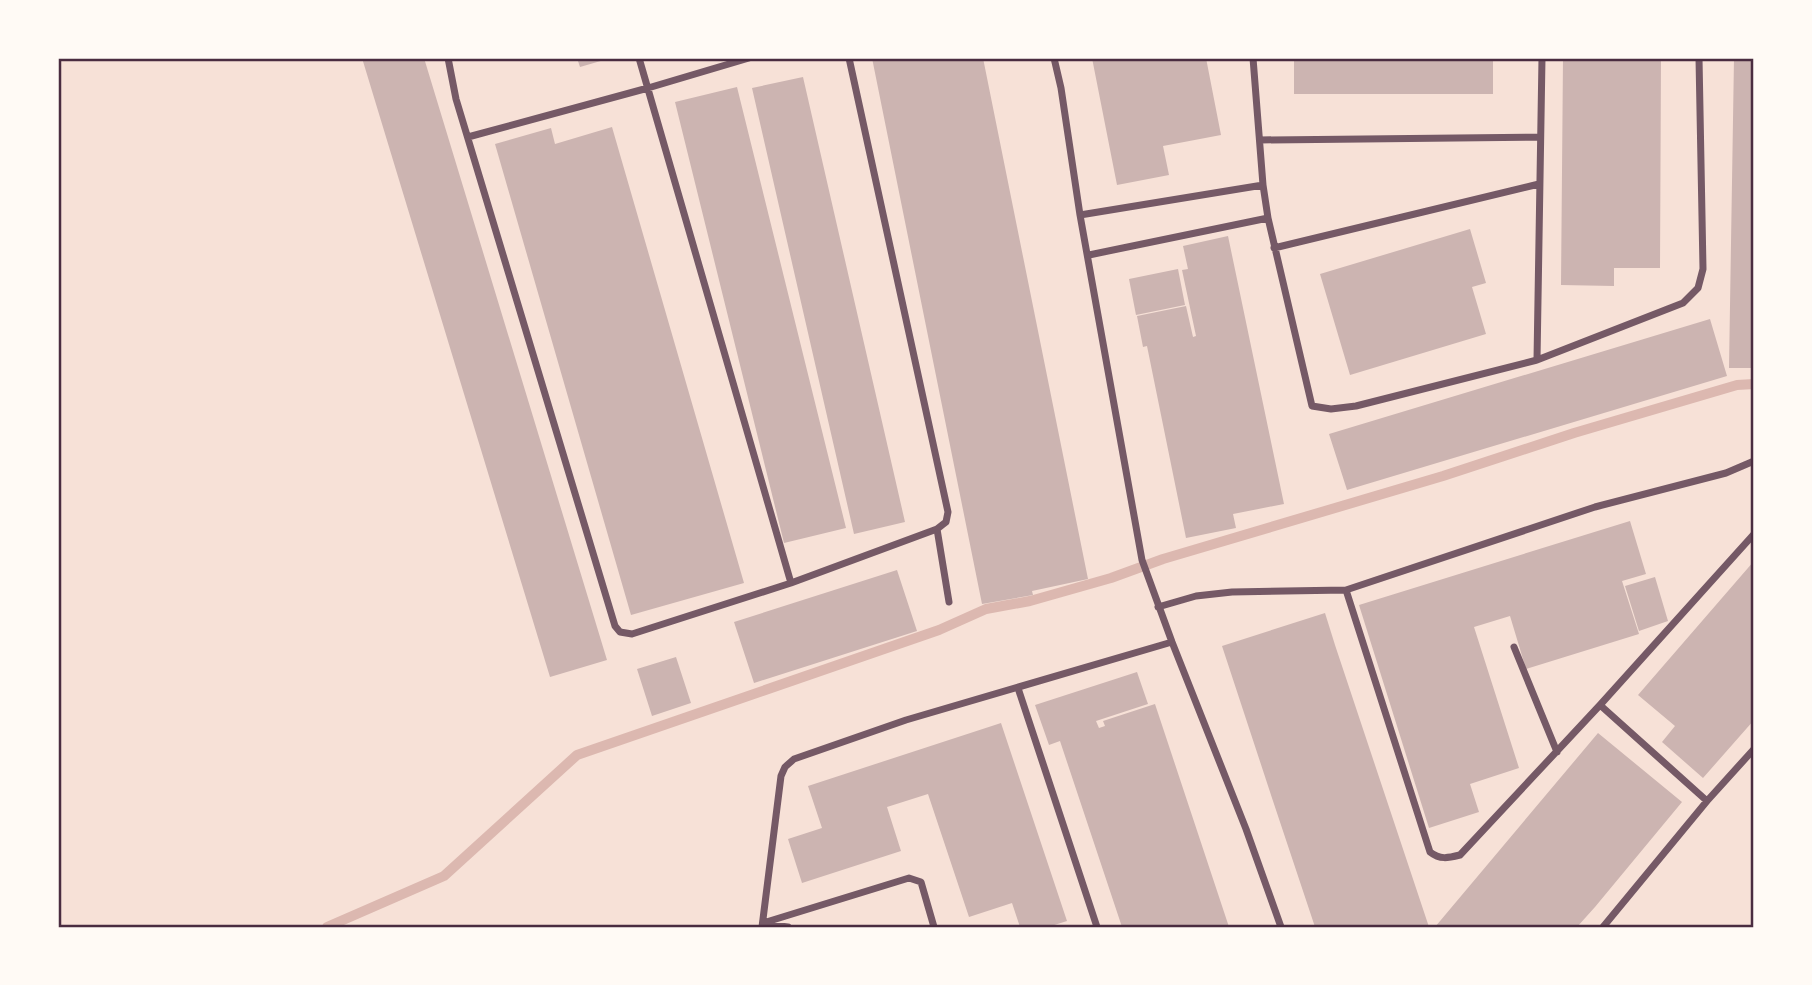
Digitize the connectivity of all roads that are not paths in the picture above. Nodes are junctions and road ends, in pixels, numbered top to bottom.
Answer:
1 (448, 58) edge
2 (639, 58) edge
3 (749, 58) edge
4 (849, 58) edge
5 (1054, 58) edge
6 (1253, 58) edge
7 (1542, 58) edge
8 (1699, 58) edge
9 (648, 88) junction
10 (468, 137) junction
11 (1540, 137) junction
12 (1260, 139) junction
13 (1539, 184) junction
14 (1263, 185) junction
15 (1080, 215) junction
16 (1268, 218) junction
17 (1273, 248) junction
18 (1089, 255) junction
19 (1537, 360) junction
20 (1754, 461) edge
21 (937, 529) junction
22 (1754, 534) edge
23 (791, 583) junction
24 (1346, 590) junction
25 (949, 602) dead end
26 (1158, 607) junction
27 (1172, 642) junction
28 (1514, 647) dead end
29 (1018, 688) junction
30 (1600, 705) junction
31 (1754, 749) edge
32 (1557, 752) junction
33 (1707, 801) junction
34 (763, 925) edge
35 (789, 927) edge
36 (934, 927) edge
37 (1097, 927) edge
38 (1281, 927) edge
39 (1603, 927) edge

1 - 10 street
2 - 9 street
3 - 9 street
4 - 21 street
5 - 15 street
6 - 12 street
7 - 11 street
8 - 19 street
9 - 10 street
9 - 23 street
10 - 23 street
11 - 12 street
11 - 13 street
12 - 14 street
13 - 17 street
13 - 19 street
14 - 15 street
14 - 16 street
15 - 18 street
16 - 17 street
16 - 18 street
17 - 19 street
18 - 26 street
20 - 24 street
21 - 23 street
21 - 25 street
22 - 30 street
24 - 26 street
24 - 32 street
26 - 27 street
27 - 29 street
27 - 38 street
28 - 32 street
29 - 34 street
29 - 37 street
30 - 32 street
30 - 33 street
31 - 33 street
33 - 39 street
34 - 35 street
34 - 36 street

